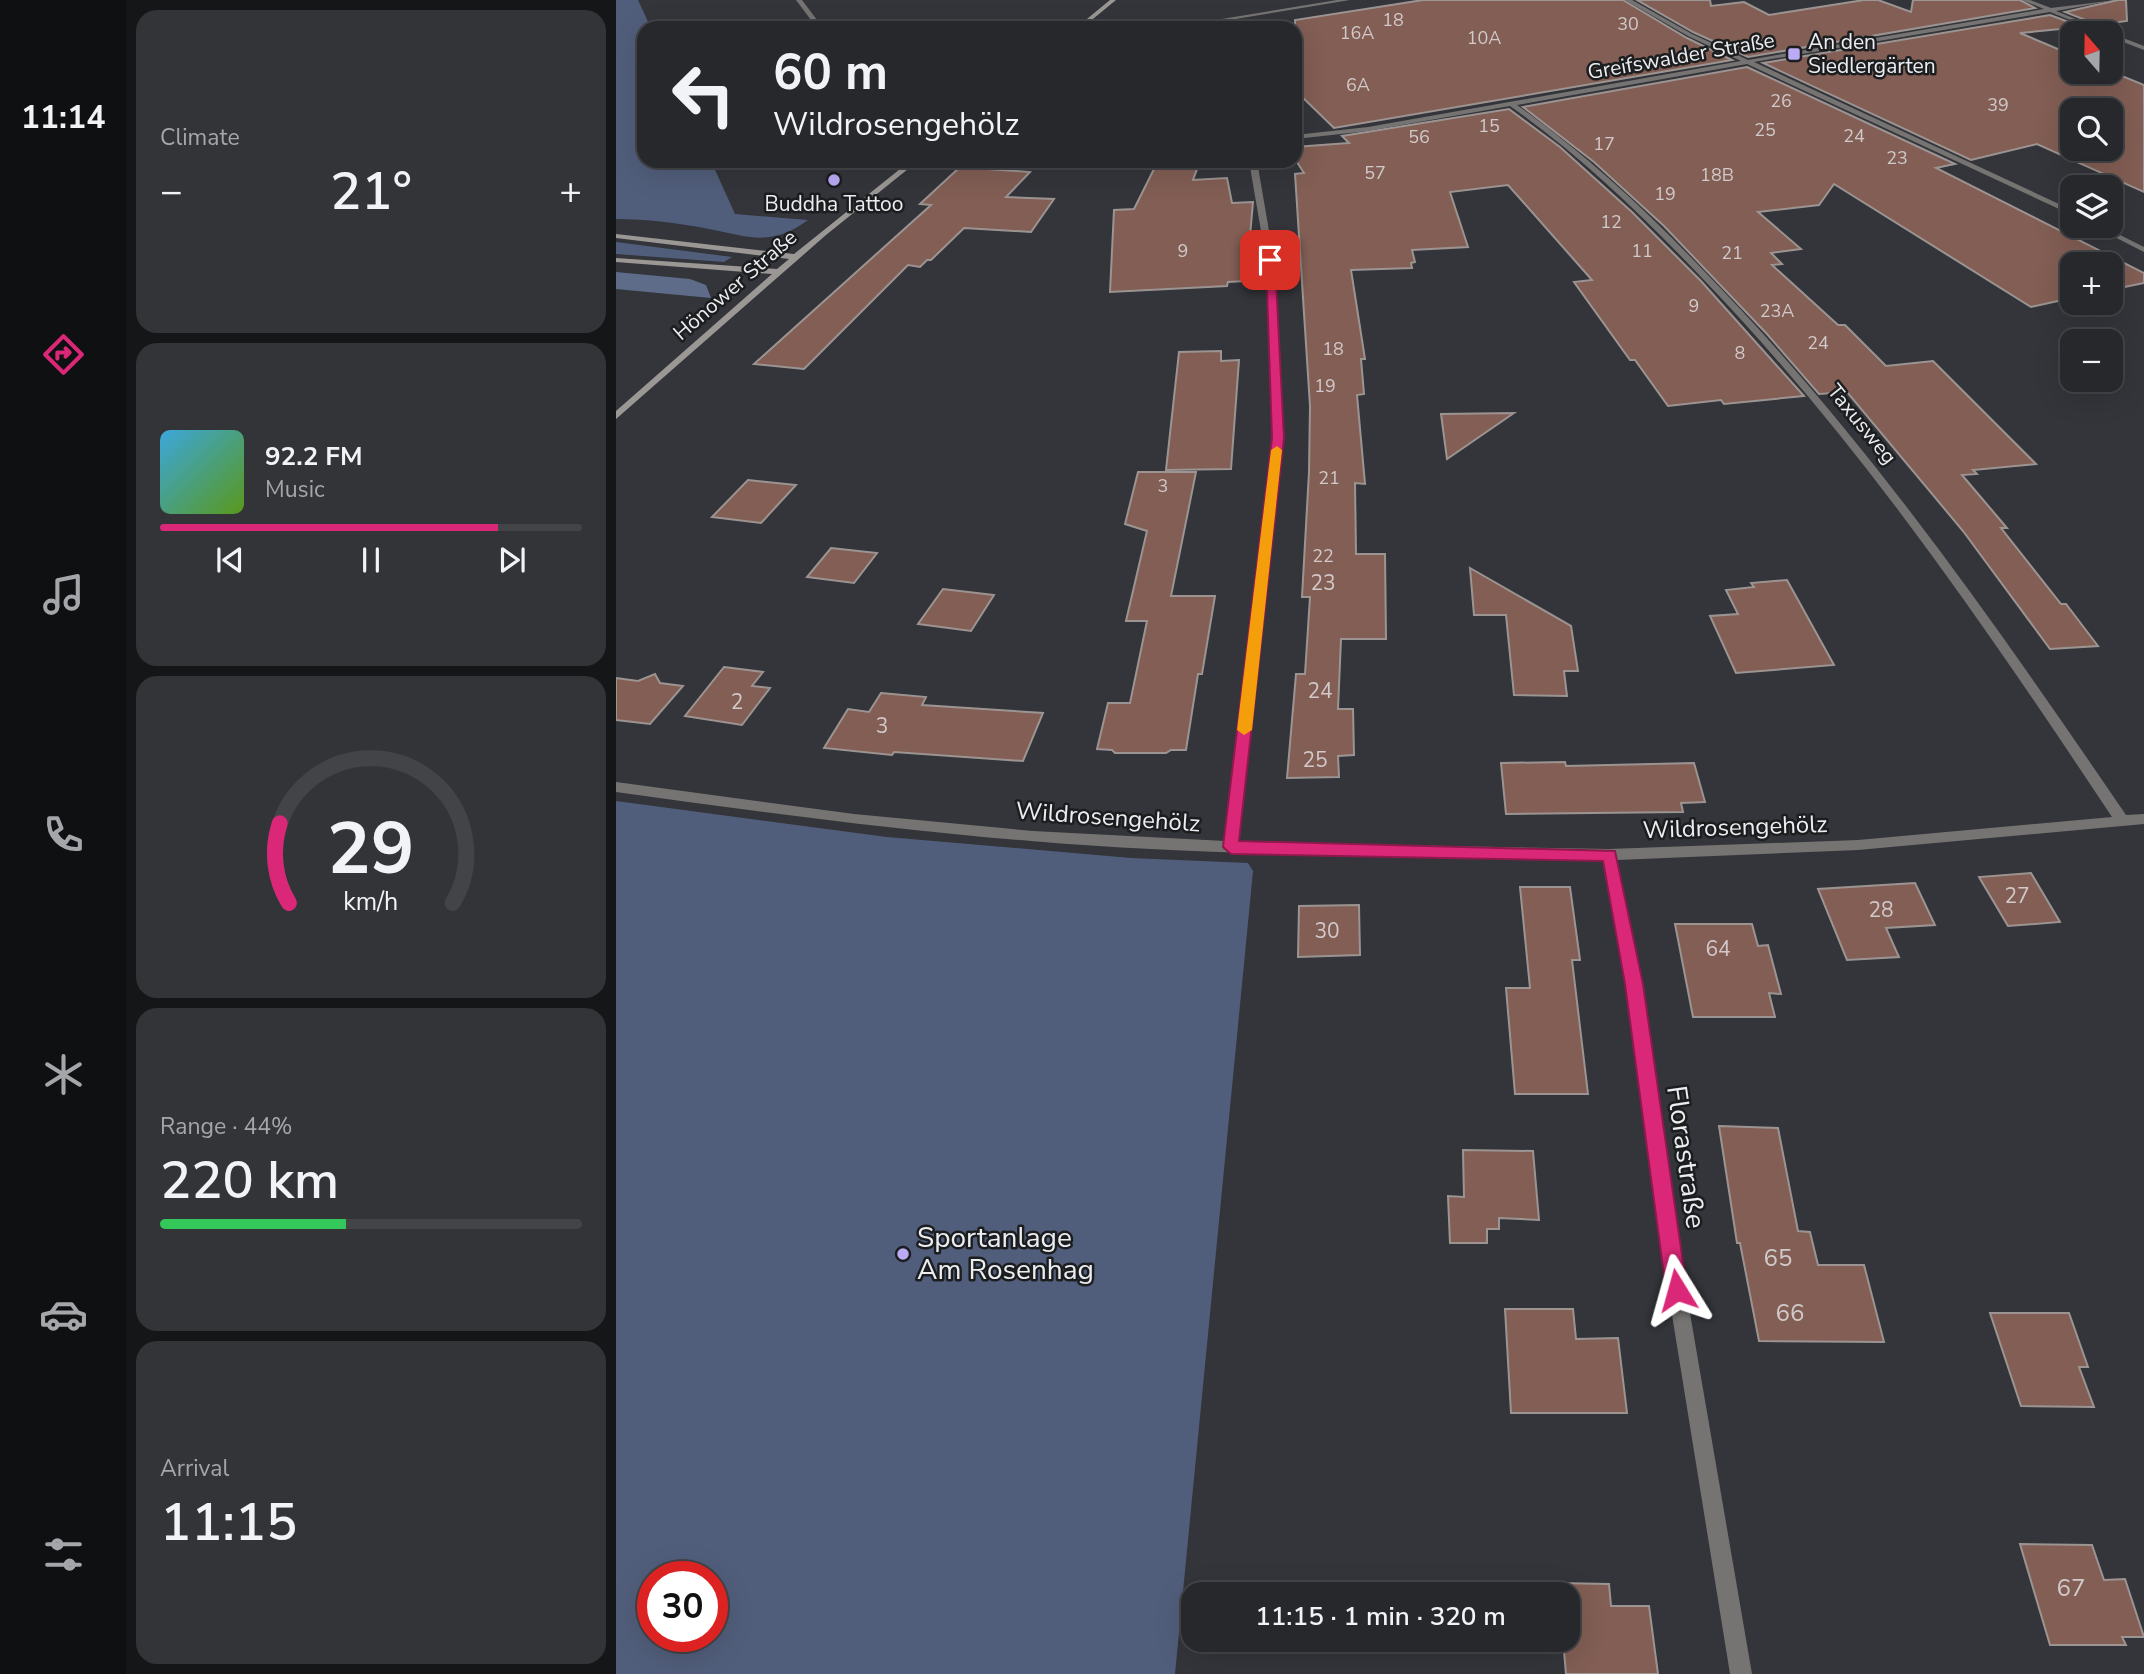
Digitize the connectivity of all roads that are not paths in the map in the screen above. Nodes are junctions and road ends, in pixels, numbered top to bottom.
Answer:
1 (799, 0) edge
2 (1113, 0) edge
3 (1347, 0) edge
4 (1628, 0) edge
5 (2025, 0) edge
6 (2113, 0) edge
7 (2050, 10) junction
8 (815, 21) edge
9 (1088, 21) edge
10 (1214, 21) edge
11 (2077, 21) edge
12 (2123, 40) edge
13 (2144, 48) edge
14 (1748, 62) junction
15 (1511, 104) junction
16 (1302, 136) edge
17 (905, 168) edge
18 (1254, 168) edge
19 (2060, 207) edge
20 (616, 236) edge
21 (2120, 238) edge
22 (2144, 250) edge
23 (796, 257) junction
24 (616, 260) edge
25 (779, 272) junction
26 (616, 415) edge
27 (616, 787) edge
28 (2144, 818) edge
29 (2122, 820) junction
30 (1231, 847) junction
31 (1609, 855) junction
32 (1741, 1674) edge

1 - 8 street
2 - 9 main road
3 - 10 street
4 - 14 street
5 - 7 street
6 - 7 street, Greifswalder Straße
7 - 11 street
7 - 14 street, Greifswalder Straße
12 - 13 street
14 - 15 street, Greifswalder Straße
14 - 19 street
15 - 16 street, Greifswalder Straße
15 - 29 street, Taxusweg
17 - 23 main road, Hönower Straße
18 - 30 street
20 - 23 main road
21 - 22 street
23 - 25 main road, Hönower Straße
24 - 25 main road
25 - 26 main road, Hönower Straße
27 - 30 street, Wildrosengehölz
28 - 29 street, Wildrosengehölz
29 - 31 street, Wildrosengehölz
30 - 31 street, Wildrosengehölz
31 - 32 street, Florastraße

